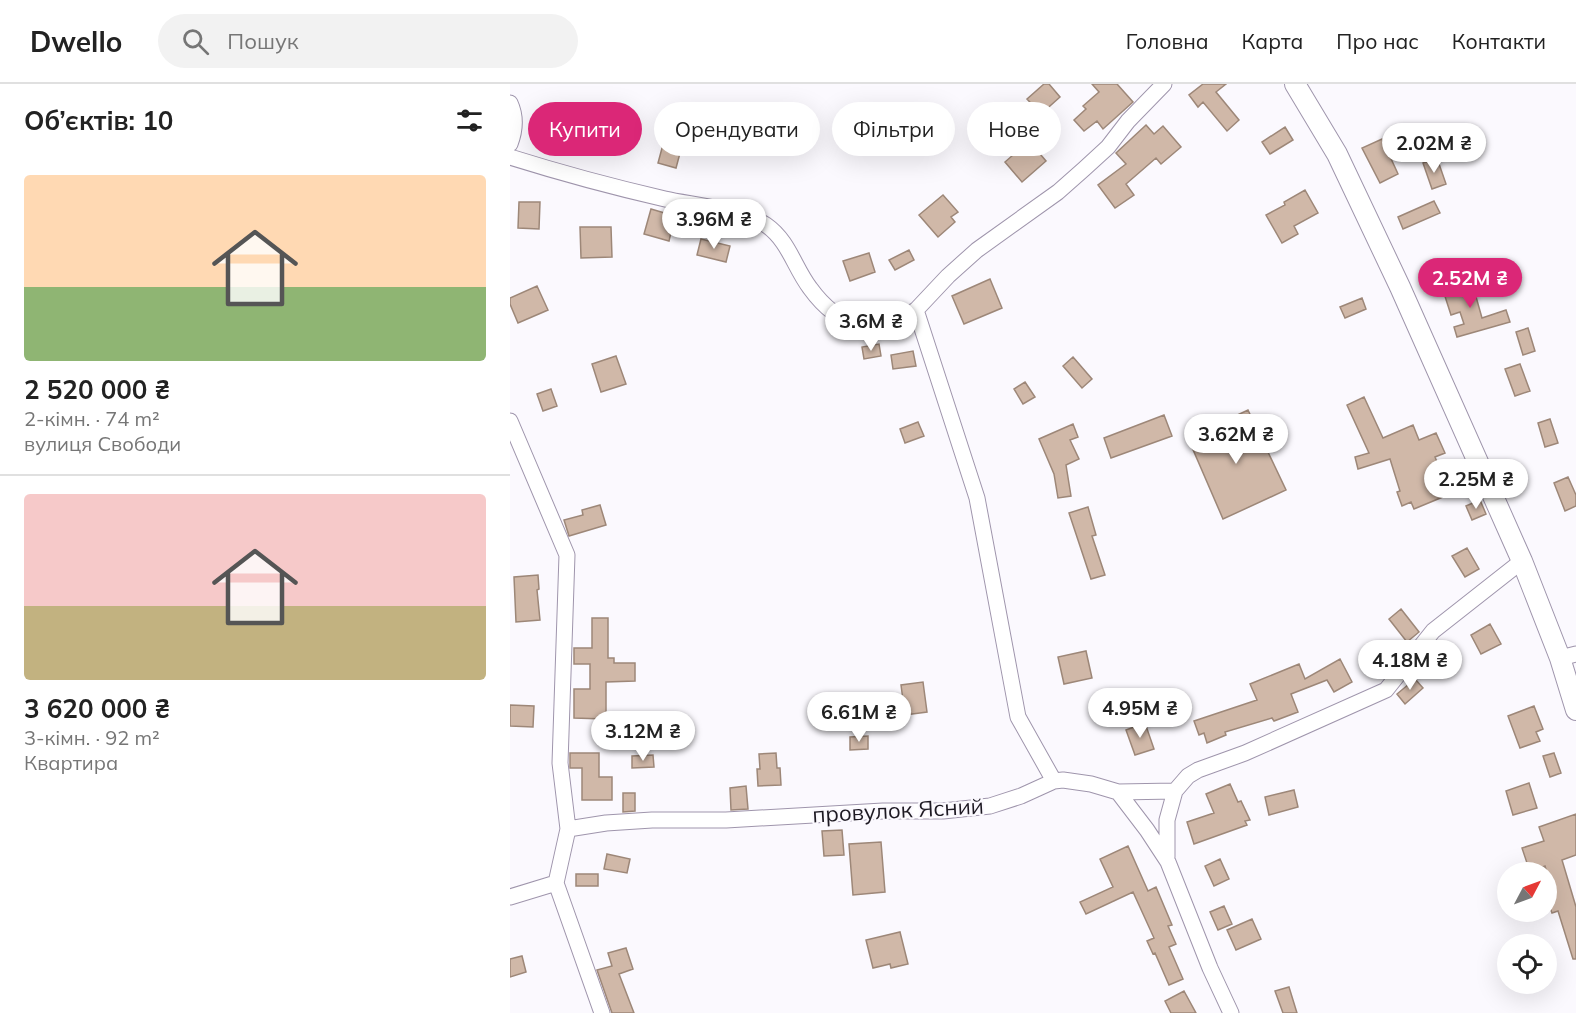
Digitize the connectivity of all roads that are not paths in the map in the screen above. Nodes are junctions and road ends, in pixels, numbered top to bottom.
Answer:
1 (1164, 84) edge
2 (1295, 84) edge
3 (510, 103) edge
4 (510, 144) edge
5 (510, 157) edge
6 (916, 310) junction
7 (510, 421) edge
8 (1522, 561) junction
9 (1568, 656) edge
10 (1576, 710) edge
11 (1054, 781) junction
12 (1175, 791) junction
13 (1118, 792) junction
14 (568, 830) junction
15 (1168, 862) junction
16 (556, 883) junction
17 (510, 897) edge
18 (602, 1013) edge
19 (1231, 1013) edge

1 - 6 street
2 - 8 street
3 - 4 street
5 - 6 street
6 - 11 street
7 - 14 street
8 - 9 street
8 - 12 street
9 - 10 street
11 - 13 street, провулок Ясний
11 - 14 street, провулок Ясний
12 - 13 street, провулок Ясний
12 - 15 street
13 - 15 street
14 - 16 street
15 - 19 street
16 - 17 street
16 - 18 street

